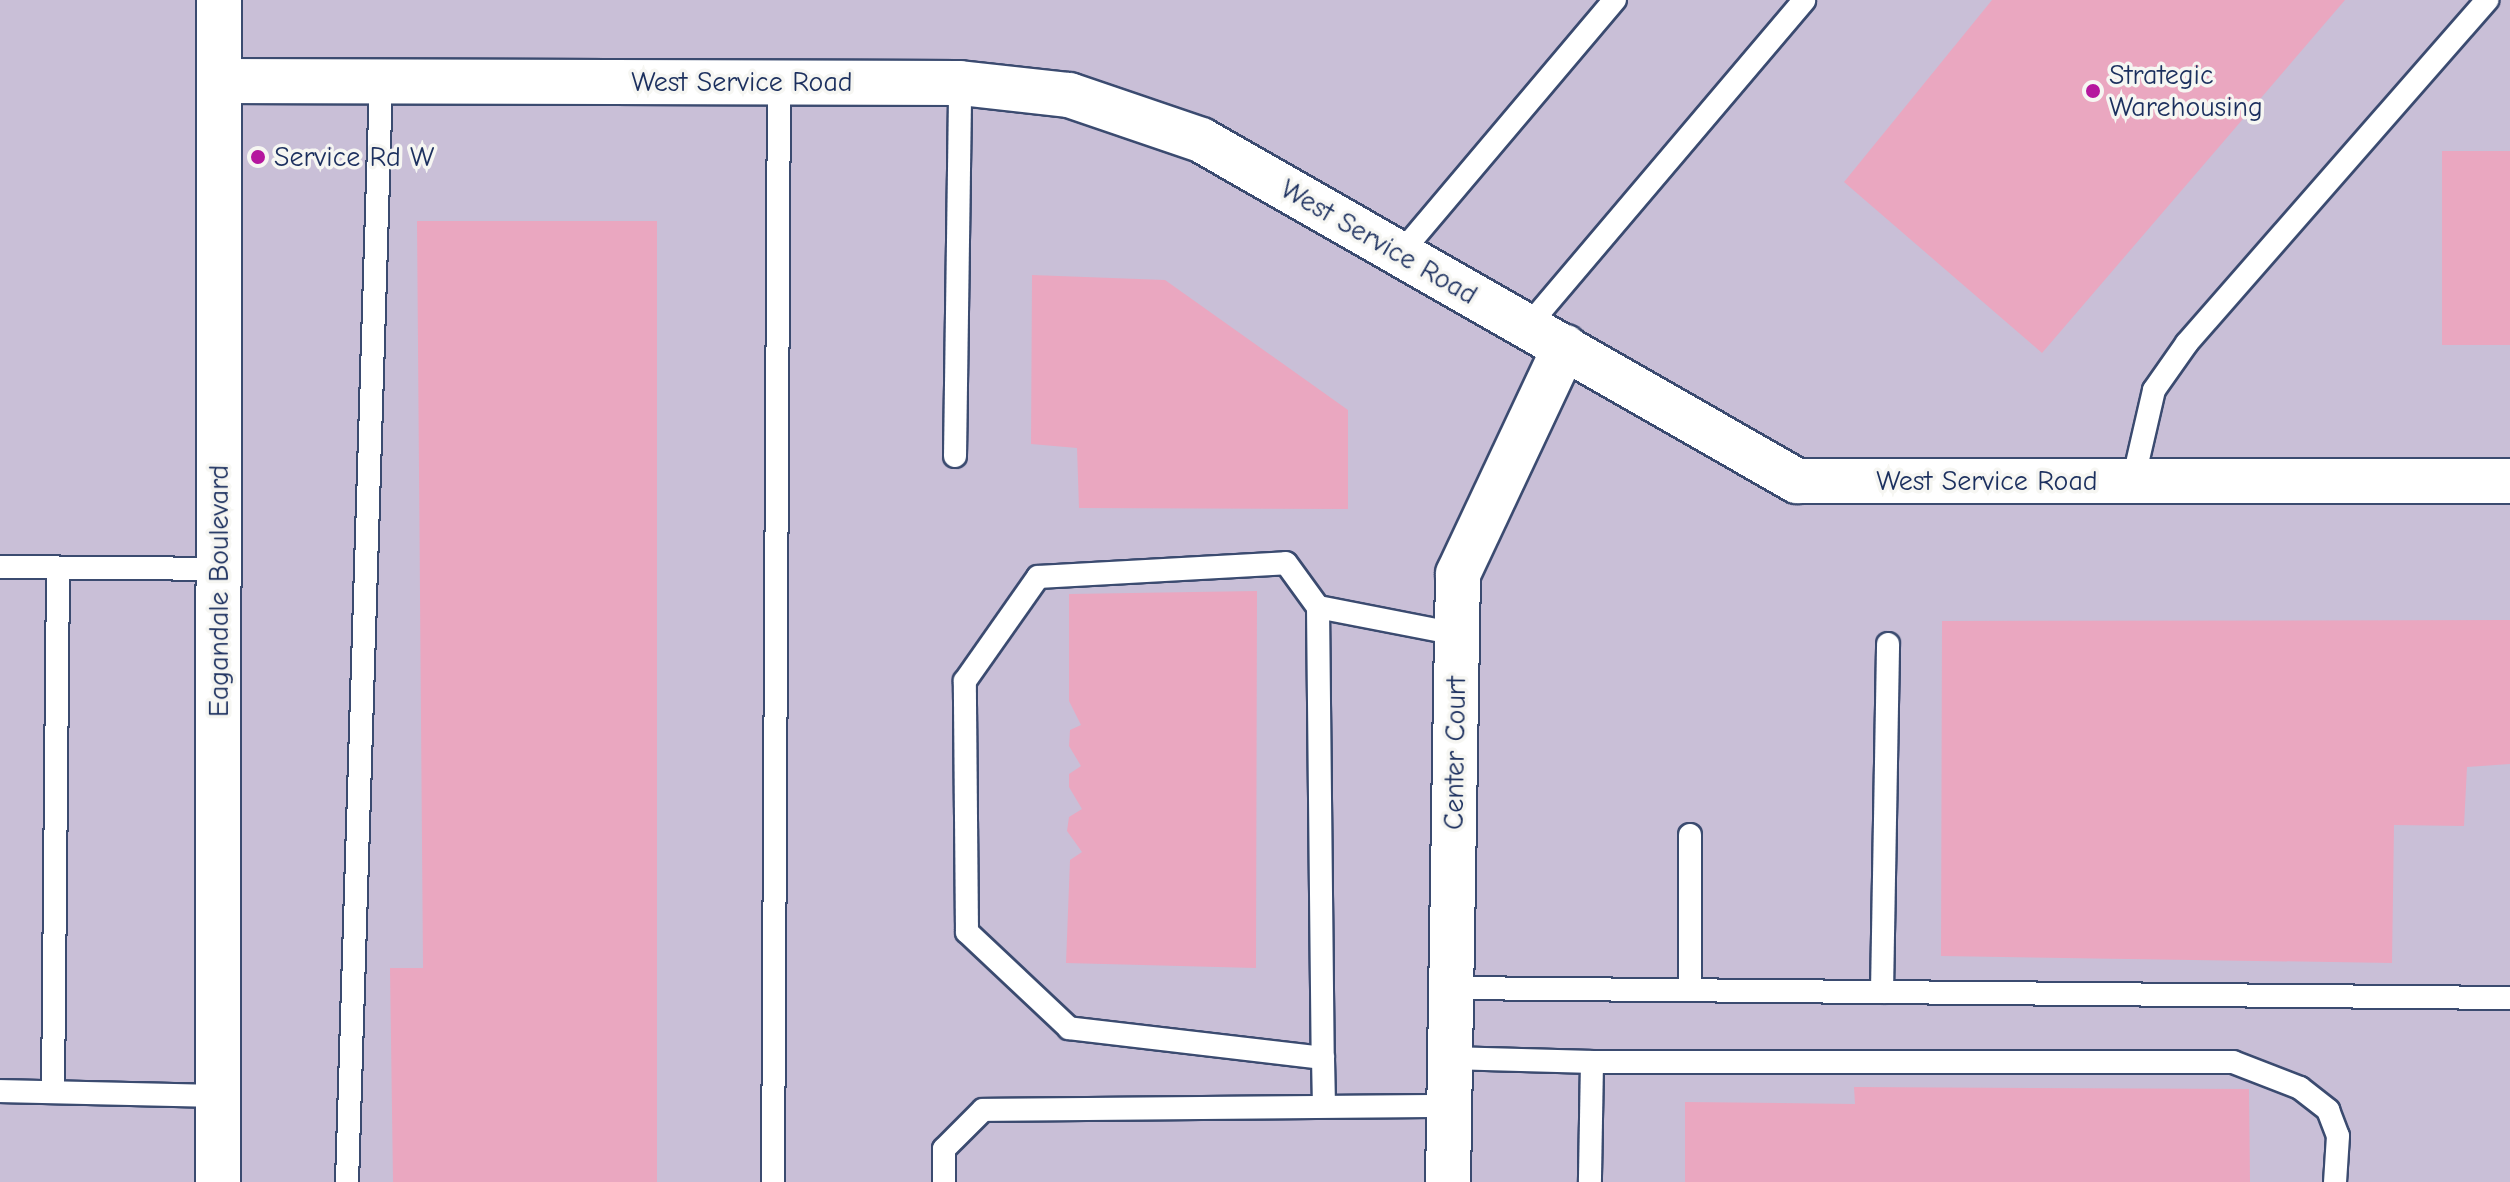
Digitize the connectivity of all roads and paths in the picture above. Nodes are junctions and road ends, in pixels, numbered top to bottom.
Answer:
1 (219, 0) edge
2 (1615, 0) edge
3 (1804, 0) edge
4 (2487, 0) edge
5 (219, 81) junction
6 (381, 81) junction
7 (779, 82) junction
8 (960, 83) junction
9 (1400, 254) junction
10 (1528, 326) junction
11 (1565, 347) junction
12 (955, 456) dead end
13 (2133, 481) junction
14 (2510, 481) edge
15 (0, 567) edge
16 (58, 568) junction
17 (219, 569) junction
18 (1318, 607) junction
19 (1457, 634) junction
20 (1888, 644) dead end
21 (1690, 835) dead end
22 (1451, 988) junction
23 (1690, 990) junction
24 (1882, 992) junction
25 (2510, 998) edge
26 (1323, 1058) junction
27 (1450, 1058) junction
28 (1592, 1062) junction
29 (0, 1091) edge
30 (53, 1092) junction
31 (218, 1096) junction
32 (1324, 1106) junction
33 (1449, 1106) junction
34 (218, 1182) edge
35 (347, 1182) edge
36 (773, 1182) edge
37 (944, 1182) edge
38 (1448, 1182) edge
39 (1590, 1182) edge
40 (2335, 1182) edge

1 - 5 street, Eagandale Boulevard
2 - 9 lane
3 - 10 lane
4 - 13 lane
5 - 6 street, West Service Road
5 - 17 street, Eagandale Boulevard
6 - 7 street, West Service Road
6 - 35 lane
7 - 8 street, West Service Road
7 - 36 lane
8 - 9 street, West Service Road
8 - 12 lane
9 - 10 street, West Service Road
10 - 11 street, West Service Road
11 - 13 street, West Service Road
11 - 19 street, Center Court
13 - 14 street, West Service Road
15 - 16 lane
16 - 17 lane
16 - 30 lane
17 - 31 street, Eagandale Boulevard
18 - 19 lane
18 - 26 lane
18 - 26 lane
19 - 22 street, Center Court
20 - 24 lane
21 - 23 lane
22 - 23 lane
22 - 27 street, Center Court
23 - 24 lane
24 - 25 lane
26 - 32 lane
27 - 28 lane
27 - 33 street, Center Court
28 - 39 lane
28 - 40 lane
29 - 30 lane
30 - 31 lane
31 - 34 street, Eagandale Boulevard
32 - 33 lane
32 - 37 lane
33 - 38 street, Center Court

